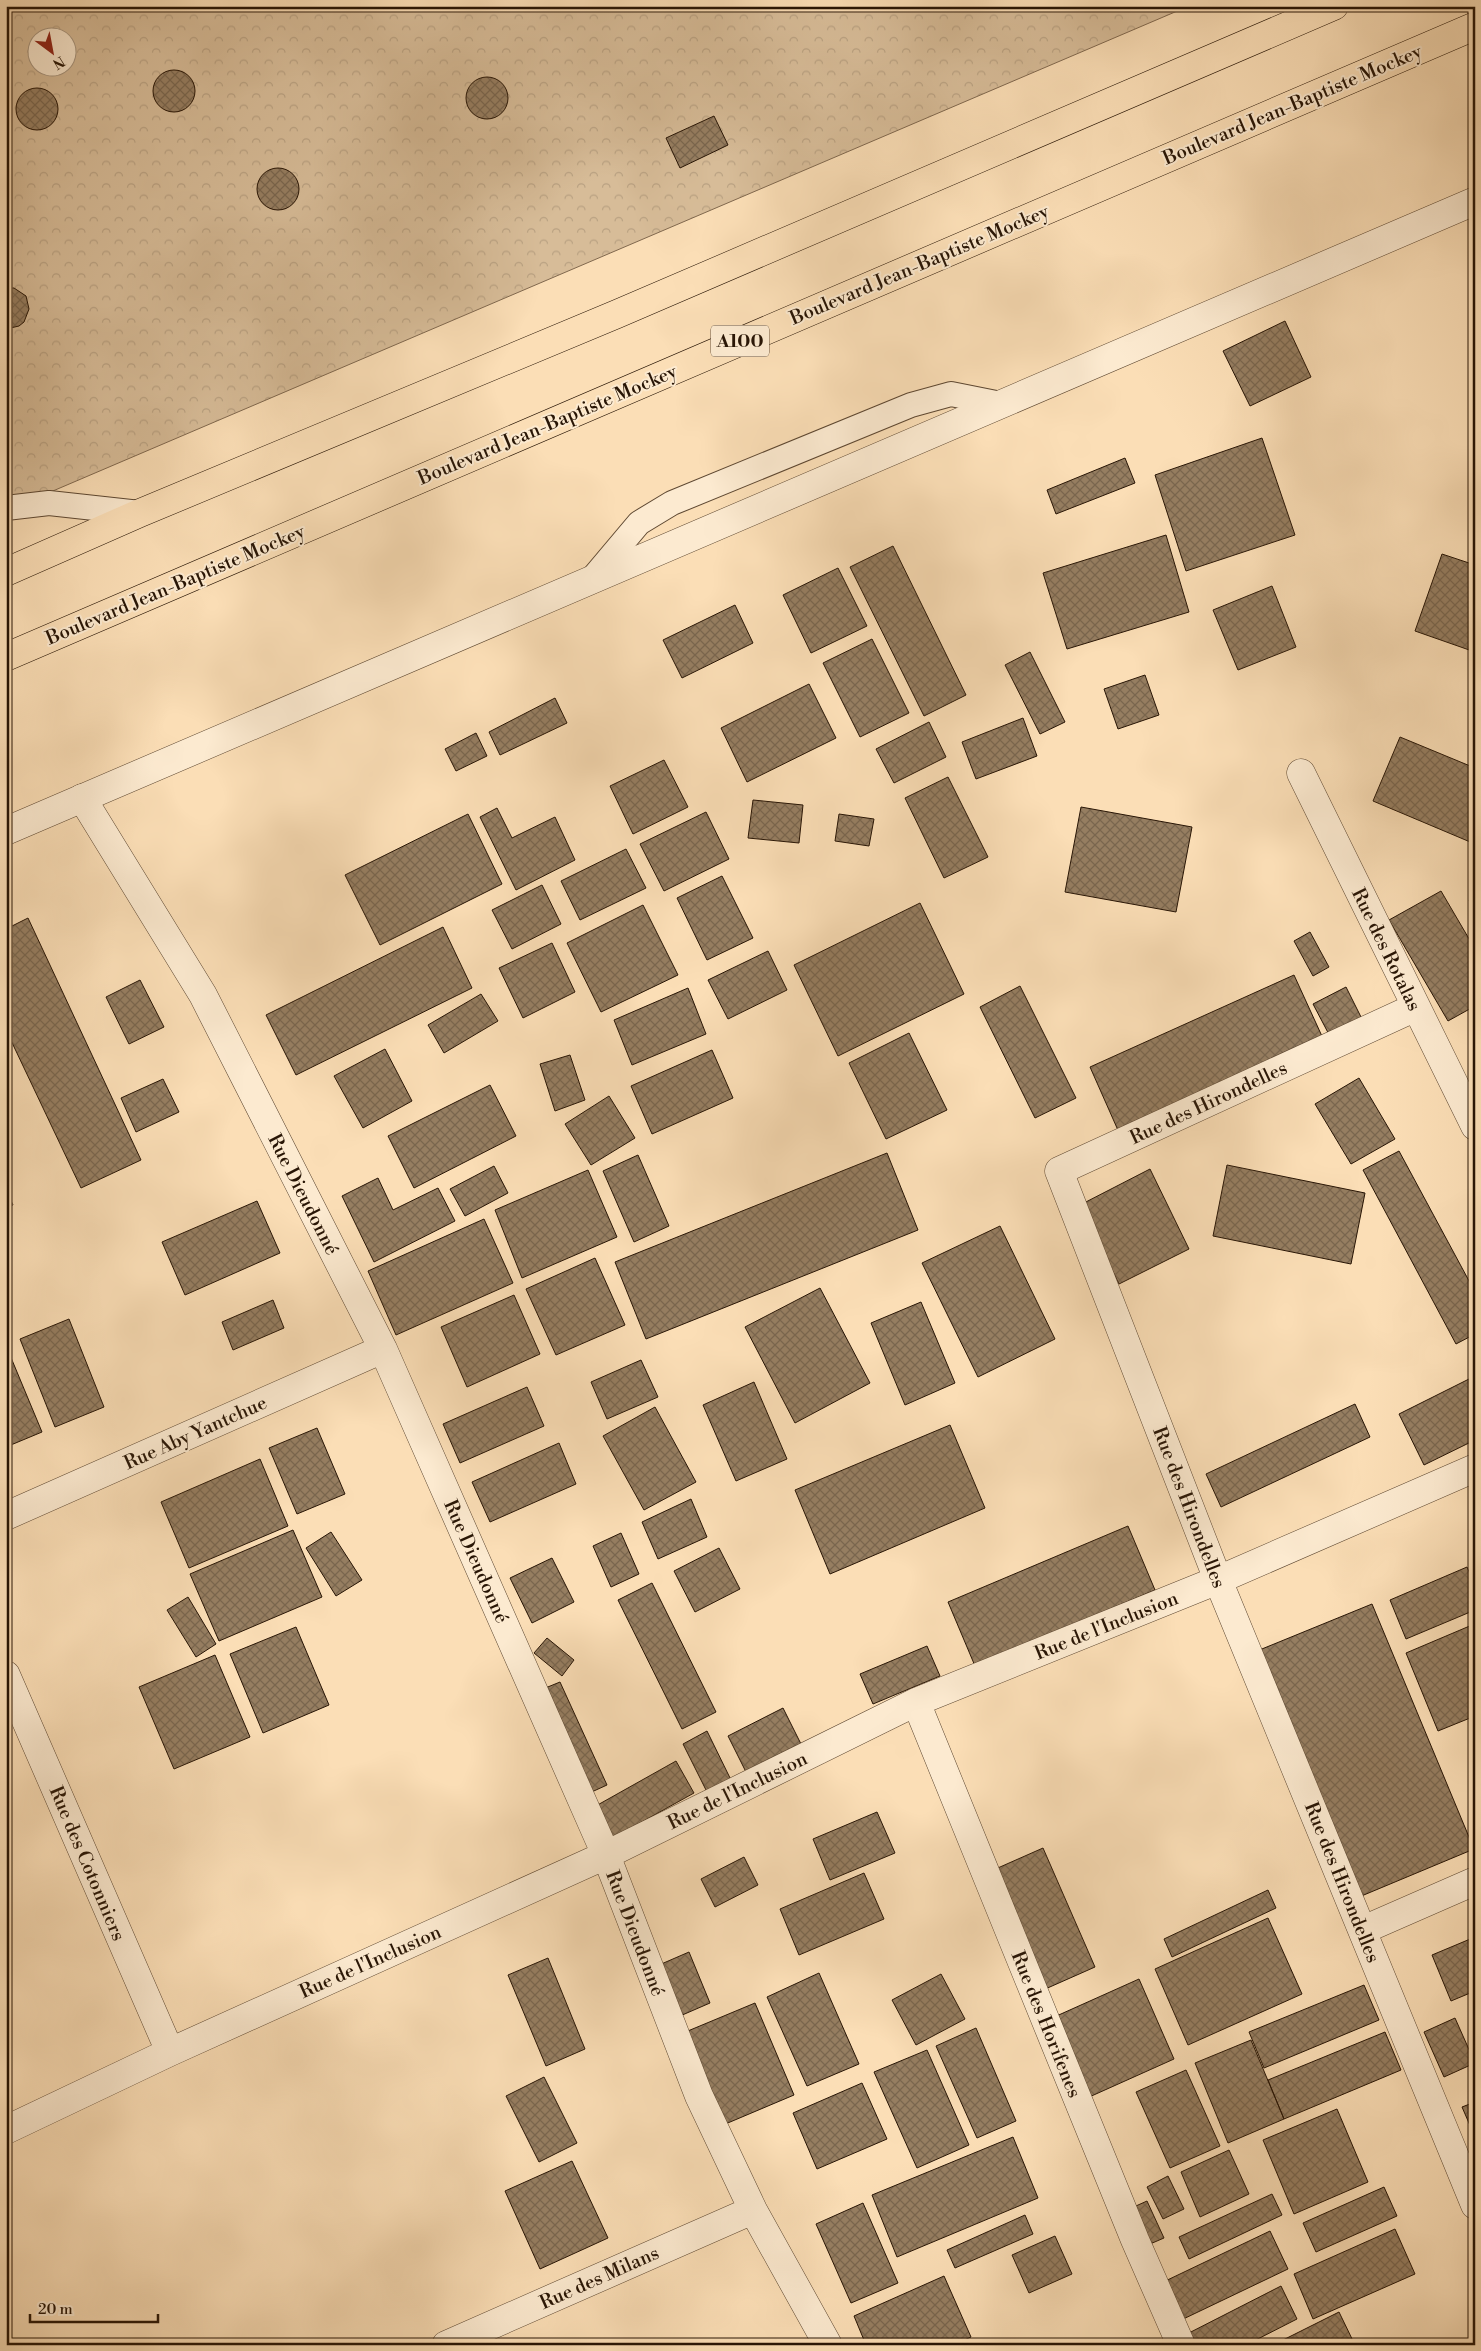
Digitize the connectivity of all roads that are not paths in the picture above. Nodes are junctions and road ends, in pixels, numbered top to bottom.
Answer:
1 (1334, 6) edge
2 (1475, 26) edge
3 (1475, 201) edge
4 (1000, 404) junction
5 (6, 508) edge
6 (140, 513) junction
7 (6, 572) edge
8 (591, 580) junction
9 (6, 657) edge
10 (1301, 773) dead end
11 (82, 798) junction
12 (6, 831) edge
13 (1416, 1008) junction
14 (1475, 1126) edge
15 (383, 1349) junction
16 (1475, 1468) edge
17 (6, 1516) edge
18 (1218, 1580) junction
19 (6, 1675) edge
20 (916, 1702) junction
21 (606, 1855) junction
22 (1475, 1881) edge
23 (1363, 1930) junction
24 (170, 2052) junction
25 (6, 2130) edge
26 (1475, 2205) edge
27 (753, 2210) junction
28 (446, 2345) edge
29 (828, 2345) edge
30 (1181, 2345) edge

1 - 6 highway
2 - 9 highway, Boulevard Jean-Baptiste Mockey / A100
3 - 4 street
4 - 8 street
4 - 8 lane
5 - 6 lane
6 - 7 highway
8 - 11 street
10 - 13 street, Rue des Rotalas
11 - 12 street
11 - 15 street, Rue Dieudonné
13 - 14 street, Rue des Rotalas
13 - 18 street, Rue des Hirondelles
15 - 17 street, Rue Aby Yantchue
15 - 21 street, Rue Dieudonné
16 - 18 street, Rue de l'Inclusion
18 - 20 street, Rue de l'Inclusion
18 - 23 street, Rue des Hirondelles
19 - 24 street, Rue des Cotonniers
20 - 21 street, Rue de l'Inclusion
20 - 30 street, Rue des Horifenes
21 - 24 street, Rue de l'Inclusion
21 - 27 street, Rue Dieudonné
22 - 23 street
23 - 26 street, Rue des Hirondelles
24 - 25 street, Rue de l'Inclusion
27 - 28 street, Rue des Milans
27 - 29 street, Rue Dieudonné

